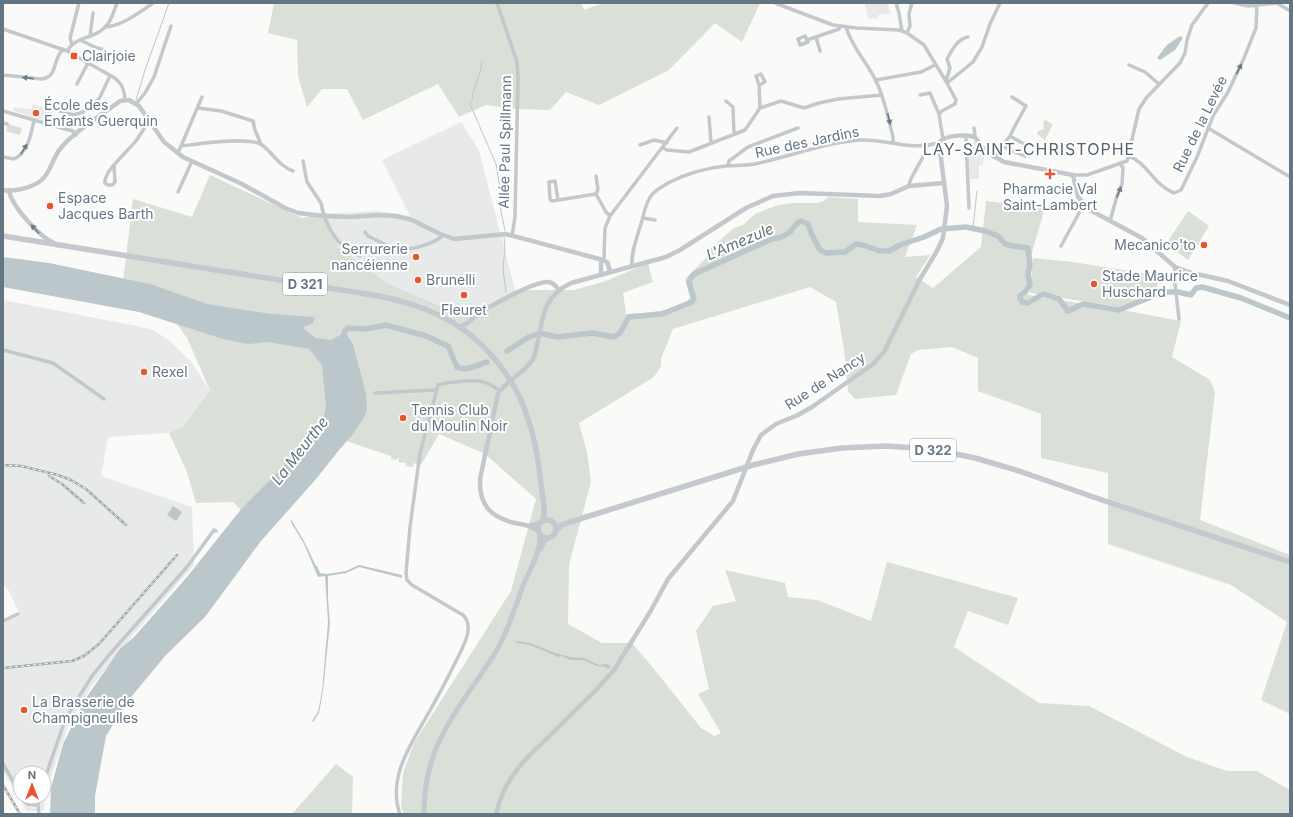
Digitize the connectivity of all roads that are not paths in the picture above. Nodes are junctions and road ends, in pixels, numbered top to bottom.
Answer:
1 (79, 3) edge
2 (117, 3) edge
3 (153, 3) edge
4 (497, 3) edge
5 (775, 3) edge
6 (896, 3) edge
7 (912, 3) edge
8 (1000, 3) edge
9 (1208, 3) edge
10 (1234, 3) edge
11 (1277, 3) edge
12 (1256, 5) junction
13 (1290, 10) edge
14 (93, 13) dead end
15 (106, 26) junction
16 (171, 26) dead end
17 (840, 26) junction
18 (846, 27) junction
19 (3, 29) edge
20 (901, 29) junction
21 (816, 32) dead end
22 (907, 33) junction
23 (90, 36) junction
24 (817, 37) junction
25 (968, 37) dead end
26 (80, 40) junction
27 (807, 40) dead end
28 (72, 44) junction
29 (102, 49) dead end
30 (65, 50) junction
31 (820, 51) dead end
32 (88, 64) junction
33 (935, 65) junction
34 (1129, 65) dead end
35 (3, 74) edge
36 (110, 76) junction
37 (876, 80) junction
38 (947, 82) junction
39 (77, 84) dead end
40 (1159, 84) junction
41 (759, 85) dead end
42 (882, 95) junction
43 (920, 95) dead end
44 (202, 97) dead end
45 (1012, 97) dead end
46 (125, 100) junction
47 (726, 101) dead end
48 (136, 104) junction
49 (198, 108) junction
50 (760, 108) junction
51 (58, 110) dead end
52 (3, 111) edge
53 (939, 114) junction
54 (710, 117) dead end
55 (34, 120) junction
56 (149, 121) junction
57 (678, 128) dead end
58 (798, 128) dead end
59 (974, 128) dead end
60 (1208, 128) junction
61 (76, 134) junction
62 (734, 134) junction
63 (966, 136) junction
64 (1010, 136) junction
65 (975, 137) junction
66 (943, 139) junction
67 (667, 143) junction
68 (711, 143) junction
69 (893, 143) junction
70 (939, 143) junction
71 (261, 144) junction
72 (1024, 144) dead end
73 (640, 145) dead end
74 (1002, 145) junction
75 (181, 146) junction
76 (927, 146) junction
77 (663, 148) junction
78 (178, 153) junction
79 (1025, 156) dead end
80 (3, 157) edge
81 (994, 157) junction
82 (1128, 159) junction
83 (192, 161) junction
84 (303, 161) dead end
85 (1120, 164) junction
86 (114, 165) junction
87 (728, 166) junction
88 (1123, 168) junction
89 (293, 171) dead end
90 (1073, 175) junction
91 (596, 176) dead end
92 (1290, 177) edge
93 (944, 184) junction
94 (909, 186) junction
95 (3, 190) edge
96 (9, 190) junction
97 (179, 192) dead end
98 (596, 194) junction
99 (58, 199) dead end
100 (558, 200) junction
101 (75, 202) dead end
102 (1084, 204) junction
103 (969, 208) dead end
104 (324, 216) junction
105 (610, 216) junction
106 (643, 218) junction
107 (655, 220) dead end
108 (1110, 221) junction
109 (365, 232) dead end
110 (443, 235) junction
111 (3, 236) edge
112 (512, 236) junction
113 (1061, 246) dead end
114 (82, 250) junction
115 (360, 256) dead end
116 (603, 260) junction
117 (632, 266) junction
118 (1175, 267) junction
119 (610, 271) junction
120 (601, 274) junction
121 (559, 290) junction
122 (1290, 305) edge
123 (1180, 319) dead end
124 (460, 327) junction
125 (3, 350) edge
126 (436, 390) junction
127 (500, 391) junction
128 (375, 393) dead end
129 (104, 399) dead end
130 (544, 506) junction
131 (552, 521) junction
132 (541, 522) junction
133 (570, 522) junction
134 (521, 524) junction
135 (557, 530) junction
136 (216, 531) dead end
137 (539, 533) junction
138 (547, 538) junction
139 (537, 553) junction
140 (1290, 562) edge
141 (18, 614) dead end
142 (3, 621) edge
143 (3, 764) edge
144 (50, 765) edge
145 (12, 779) edge
146 (38, 805) edge
147 (39, 814) edge
148 (400, 814) edge
149 (424, 814) edge
150 (496, 814) edge

1 - 28 street
2 - 15 street
3 - 15 street
4 - 112 street, Allée Paul Spillmann
5 - 17 street
6 - 20 street
7 - 22 street
8 - 38 street
9 - 40 street
10 - 12 street
11 - 12 street
11 - 13 street
60 -> 12 street, Rue de la Levée
14 - 23 street
15 - 23 street
16 - 48 street
17 - 18 street
17 - 24 street
18 - 20 street
18 - 37 street
19 - 30 street
20 - 22 street
21 - 24 street
22 - 33 street
23 - 26 street
24 - 27 street
24 - 31 street
25 - 38 street
26 - 28 street
26 - 29 street
28 - 30 street
30 - 32 street
30 -> 35 street
32 - 36 street
32 - 39 street
33 - 37 street
33 - 38 street
34 - 40 street
36 - 46 street
36 - 51 street
37 - 42 street
38 - 53 street
40 - 82 street
41 - 50 street
42 - 50 street
42 -> 69 street
43 - 53 street
44 - 49 street
45 - 64 street
46 - 48 street
46 - 61 street
47 - 62 street
48 - 56 street
49 - 71 street
49 - 75 street
50 - 62 street
52 - 55 street
53 - 66 street
54 - 68 street
55 - 61 street
80 -> 55 street
56 - 78 street
56 - 86 street
57 - 67 street
58 - 87 street
59 - 65 street
60 - 82 street, Rue de la Levée
60 - 92 street
61 - 96 street
62 - 68 street
63 - 65 street
63 - 66 street
63 - 103 street
64 - 72 street
64 - 74 street
65 - 81 street
66 - 70 street
67 - 73 street
67 - 77 street
68 - 77 street
69 - 76 street, Rue des Jardins
69 - 87 street, Rue des Jardins
70 - 76 street, Rue des Jardins
70 - 93 street, Rue de Nancy
71 - 75 street
71 - 89 street
74 - 79 street
74 - 81 street
75 - 78 street
76 - 94 street
77 - 105 street
78 - 83 street
81 - 90 street
82 - 85 street
82 - 88 street
83 - 97 street
83 - 104 street
84 - 104 street
85 - 88 street
85 - 90 street
86 - 86 street
87 - 106 street, Rue des Jardins
108 -> 88 street
90 - 102 street
91 - 98 street
93 - 94 street
93 - 150 street, Rue de Nancy
94 - 117 street
95 - 96 street
114 -> 96 street
98 - 100 street
98 - 105 street
99 - 101 street
100 - 100 street
102 - 108 street
102 - 113 street
104 - 110 street
104 - 115 street
105 - 116 street
106 - 107 street
106 - 117 street, Rue des Jardins
108 - 118 street
109 - 110 street
110 - 112 street
111 - 114 main road, D 321
112 - 116 street
114 - 124 main road, D 321
116 - 119 street
116 - 120 street
117 - 119 street
118 - 122 street
118 - 123 street
119 - 120 street
120 - 121 street
121 - 124 street
121 - 127 street
124 - 130 main road, D 321
125 - 129 street
126 - 127 street
126 - 128 street
126 - 148 street
127 - 134 street
130 - 131 main road, D 321
130 - 132 main road, D 321
131 - 132 main road
131 - 133 main road, D 322
131 - 135 main road
132 - 134 street
132 - 137 main road
133 - 135 main road, D 322
133 - 140 main road, D 322
134 - 137 street
135 - 138 main road
136 - 144 street
137 - 138 main road
137 - 139 main road
138 - 139 main road
139 - 149 main road
141 - 142 street
143 - 145 street
146 - 147 street

